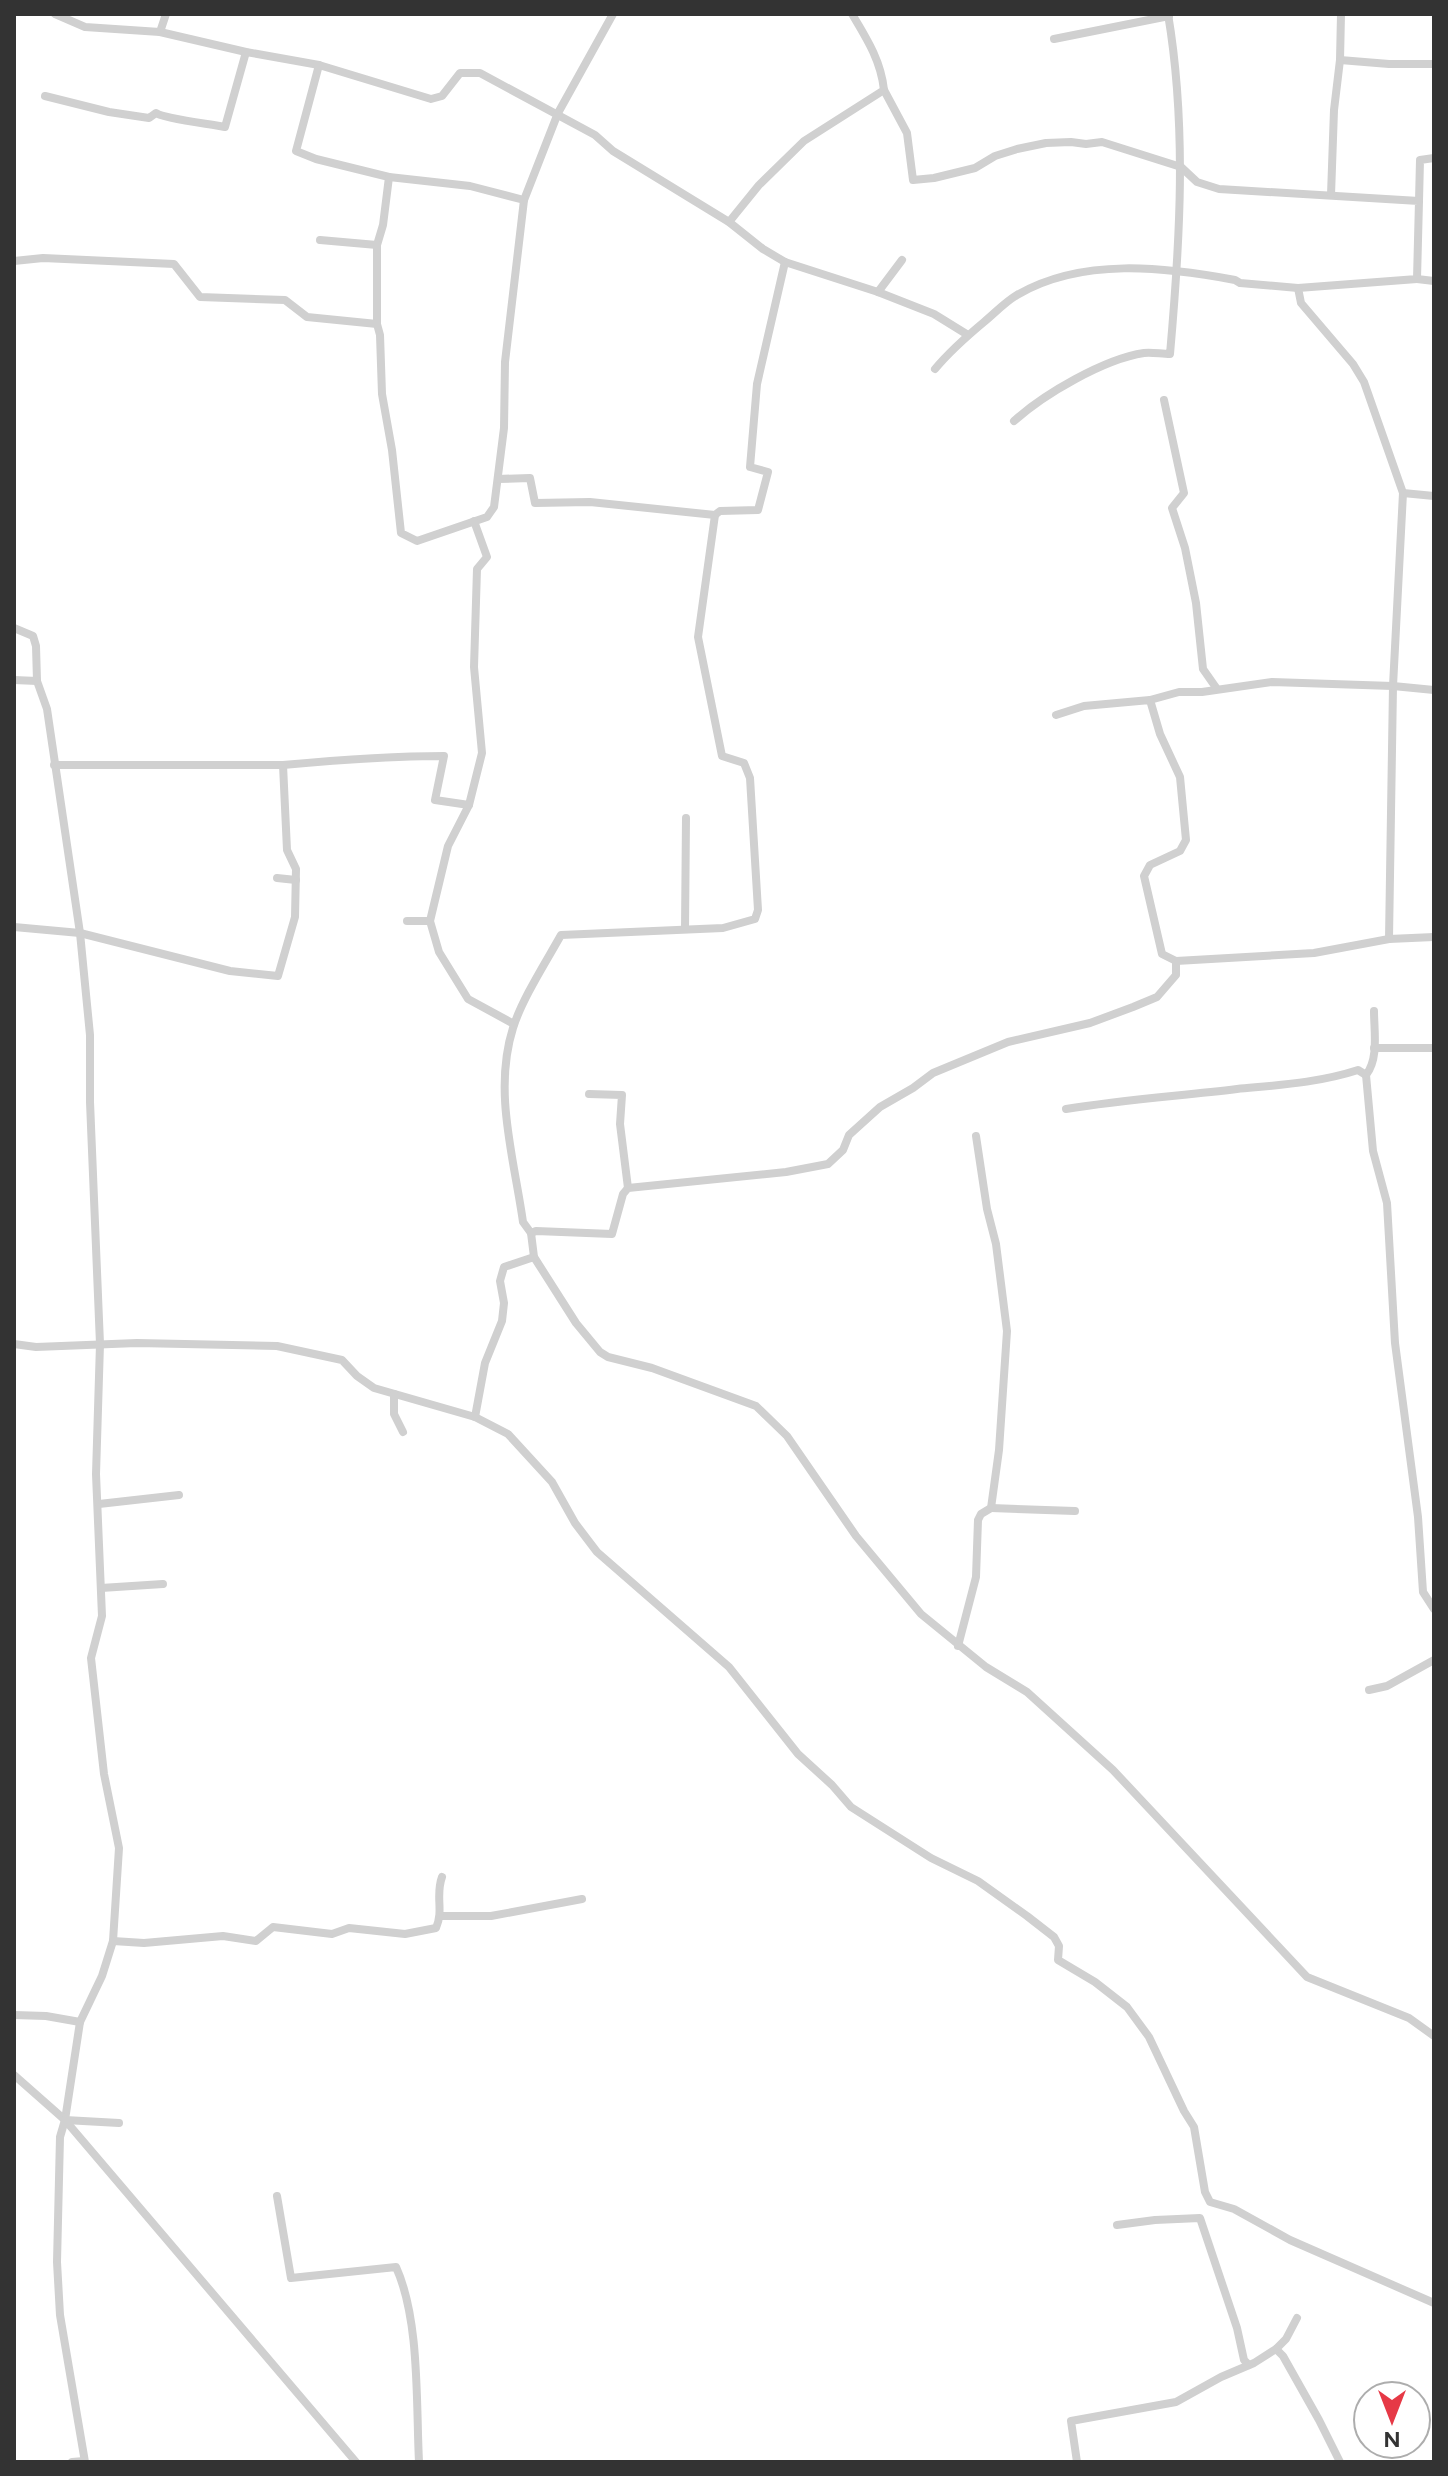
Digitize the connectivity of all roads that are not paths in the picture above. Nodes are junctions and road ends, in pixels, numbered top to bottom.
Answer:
1 (55, 14) edge
2 (166, 14) edge
3 (613, 14) edge
4 (852, 14) edge
5 (1341, 14) edge
6 (1168, 15) edge
7 (160, 32) junction
8 (1054, 39) dead end
9 (246, 52) junction
10 (1340, 60) junction
11 (1434, 64) edge
12 (319, 65) junction
13 (884, 90) junction
14 (45, 96) dead end
15 (558, 113) junction
16 (1434, 158) edge
17 (1181, 167) junction
18 (389, 177) junction
19 (1331, 195) junction
20 (524, 200) junction
21 (1419, 201) junction
22 (729, 222) junction
23 (320, 240) dead end
24 (377, 245) junction
25 (902, 260) dead end
26 (14, 261) edge
27 (785, 262) junction
28 (1178, 269) junction
29 (1417, 279) junction
30 (1434, 281) edge
31 (1298, 288) junction
32 (878, 292) junction
33 (377, 324) junction
34 (968, 335) junction
35 (935, 369) dead end
36 (1164, 400) dead end
37 (1014, 421) dead end
38 (498, 479) junction
39 (1403, 493) junction
40 (1434, 496) edge
41 (715, 515) junction
42 (474, 521) junction
43 (14, 628) edge
44 (14, 680) edge
45 (37, 681) junction
46 (1393, 686) junction
47 (1217, 689) junction
48 (1434, 690) edge
49 (1150, 700) junction
50 (1056, 715) dead end
51 (54, 765) junction
52 (283, 765) junction
53 (469, 805) junction
54 (686, 818) dead end
55 (277, 878) dead end
56 (296, 880) junction
57 (407, 921) dead end
58 (430, 921) junction
59 (14, 927) edge
60 (685, 929) junction
61 (80, 933) junction
62 (1434, 937) edge
63 (1389, 939) junction
64 (1176, 961) junction
65 (1374, 1011) dead end
66 (514, 1024) junction
67 (1374, 1048) junction
68 (1434, 1048) edge
69 (1366, 1075) junction
70 (589, 1094) dead end
71 (1066, 1109) dead end
72 (976, 1136) dead end
73 (628, 1188) junction
74 (531, 1233) junction
75 (534, 1257) junction
76 (14, 1344) edge
77 (100, 1344) junction
78 (394, 1394) junction
79 (475, 1417) junction
80 (403, 1432) dead end
81 (179, 1495) dead end
82 (99, 1504) junction
83 (991, 1508) junction
84 (1075, 1511) dead end
85 (163, 1584) dead end
86 (101, 1588) junction
87 (1434, 1609) edge
88 (958, 1646) junction
89 (1434, 1660) edge
90 (1369, 1690) dead end
91 (442, 1877) dead end
92 (582, 1899) dead end
93 (442, 1916) junction
94 (113, 1941) junction
95 (14, 2015) edge
96 (80, 2022) junction
97 (1434, 2036) edge
98 (14, 2075) edge
99 (65, 2120) junction
100 (119, 2123) dead end
101 (277, 2196) dead end
102 (1117, 2225) dead end
103 (1434, 2303) edge
104 (1297, 2318) dead end
105 (1276, 2349) junction
106 (1249, 2365) junction
107 (72, 2462) edge
108 (84, 2462) edge
109 (356, 2462) edge
110 (419, 2462) edge
111 (1077, 2462) edge
112 (1340, 2462) edge

1 - 7 street
2 - 7 street
3 - 15 street
4 - 13 street
5 - 10 street
6 - 8 street
6 - 17 street
7 - 9 street
9 - 12 street
9 - 14 street
10 - 11 street
10 - 19 street
12 - 15 street
12 - 18 street
13 - 17 street
13 - 22 street
15 - 20 street
15 - 22 street
16 - 21 street
17 - 19 street
17 - 28 street
18 - 20 street
18 - 24 street
19 - 21 street
20 - 38 street
21 - 29 street
22 - 27 street
23 - 24 street
24 - 33 street
25 - 32 street
26 - 33 street
27 - 32 street
27 - 41 street
28 - 31 street
28 - 34 street
28 - 37 street
29 - 30 street
29 - 31 street
31 - 39 street
32 - 34 street
33 - 42 street
34 - 35 street
36 - 47 street
38 - 41 street
38 - 42 street
39 - 40 street
39 - 46 street
41 - 60 street
42 - 53 street
43 - 45 street
44 - 45 street
45 - 51 street
46 - 47 street
46 - 48 street
46 - 63 street
47 - 49 street
49 - 50 street
49 - 64 street
51 - 52 street
51 - 61 street
52 - 53 street
52 - 56 street
53 - 58 street
54 - 60 street
55 - 56 street
56 - 61 street
57 - 58 street
58 - 66 street
59 - 61 street
60 - 66 street
61 - 77 street
62 - 63 street
63 - 64 street
64 - 73 street
65 - 67 street
66 - 74 street
67 - 68 street
67 - 69 street
69 - 71 street
69 - 87 street
70 - 73 street
72 - 83 street
73 - 74 street
74 - 75 street
75 - 79 street
75 - 88 street
76 - 77 street
77 - 78 street
77 - 82 street
78 - 79 street
78 - 80 street
79 - 103 street
81 - 82 street
82 - 86 street
83 - 84 street
83 - 88 street
85 - 86 street
86 - 94 street
88 - 97 street
89 - 90 street
91 - 93 street
92 - 93 street
93 - 94 street
94 - 96 street
95 - 96 street
96 - 99 street
98 - 99 street
99 - 100 street
99 - 108 street
99 - 109 street
101 - 110 street
102 - 106 street
104 - 105 street
105 - 106 street
105 - 112 street
106 - 111 street
107 - 108 street

